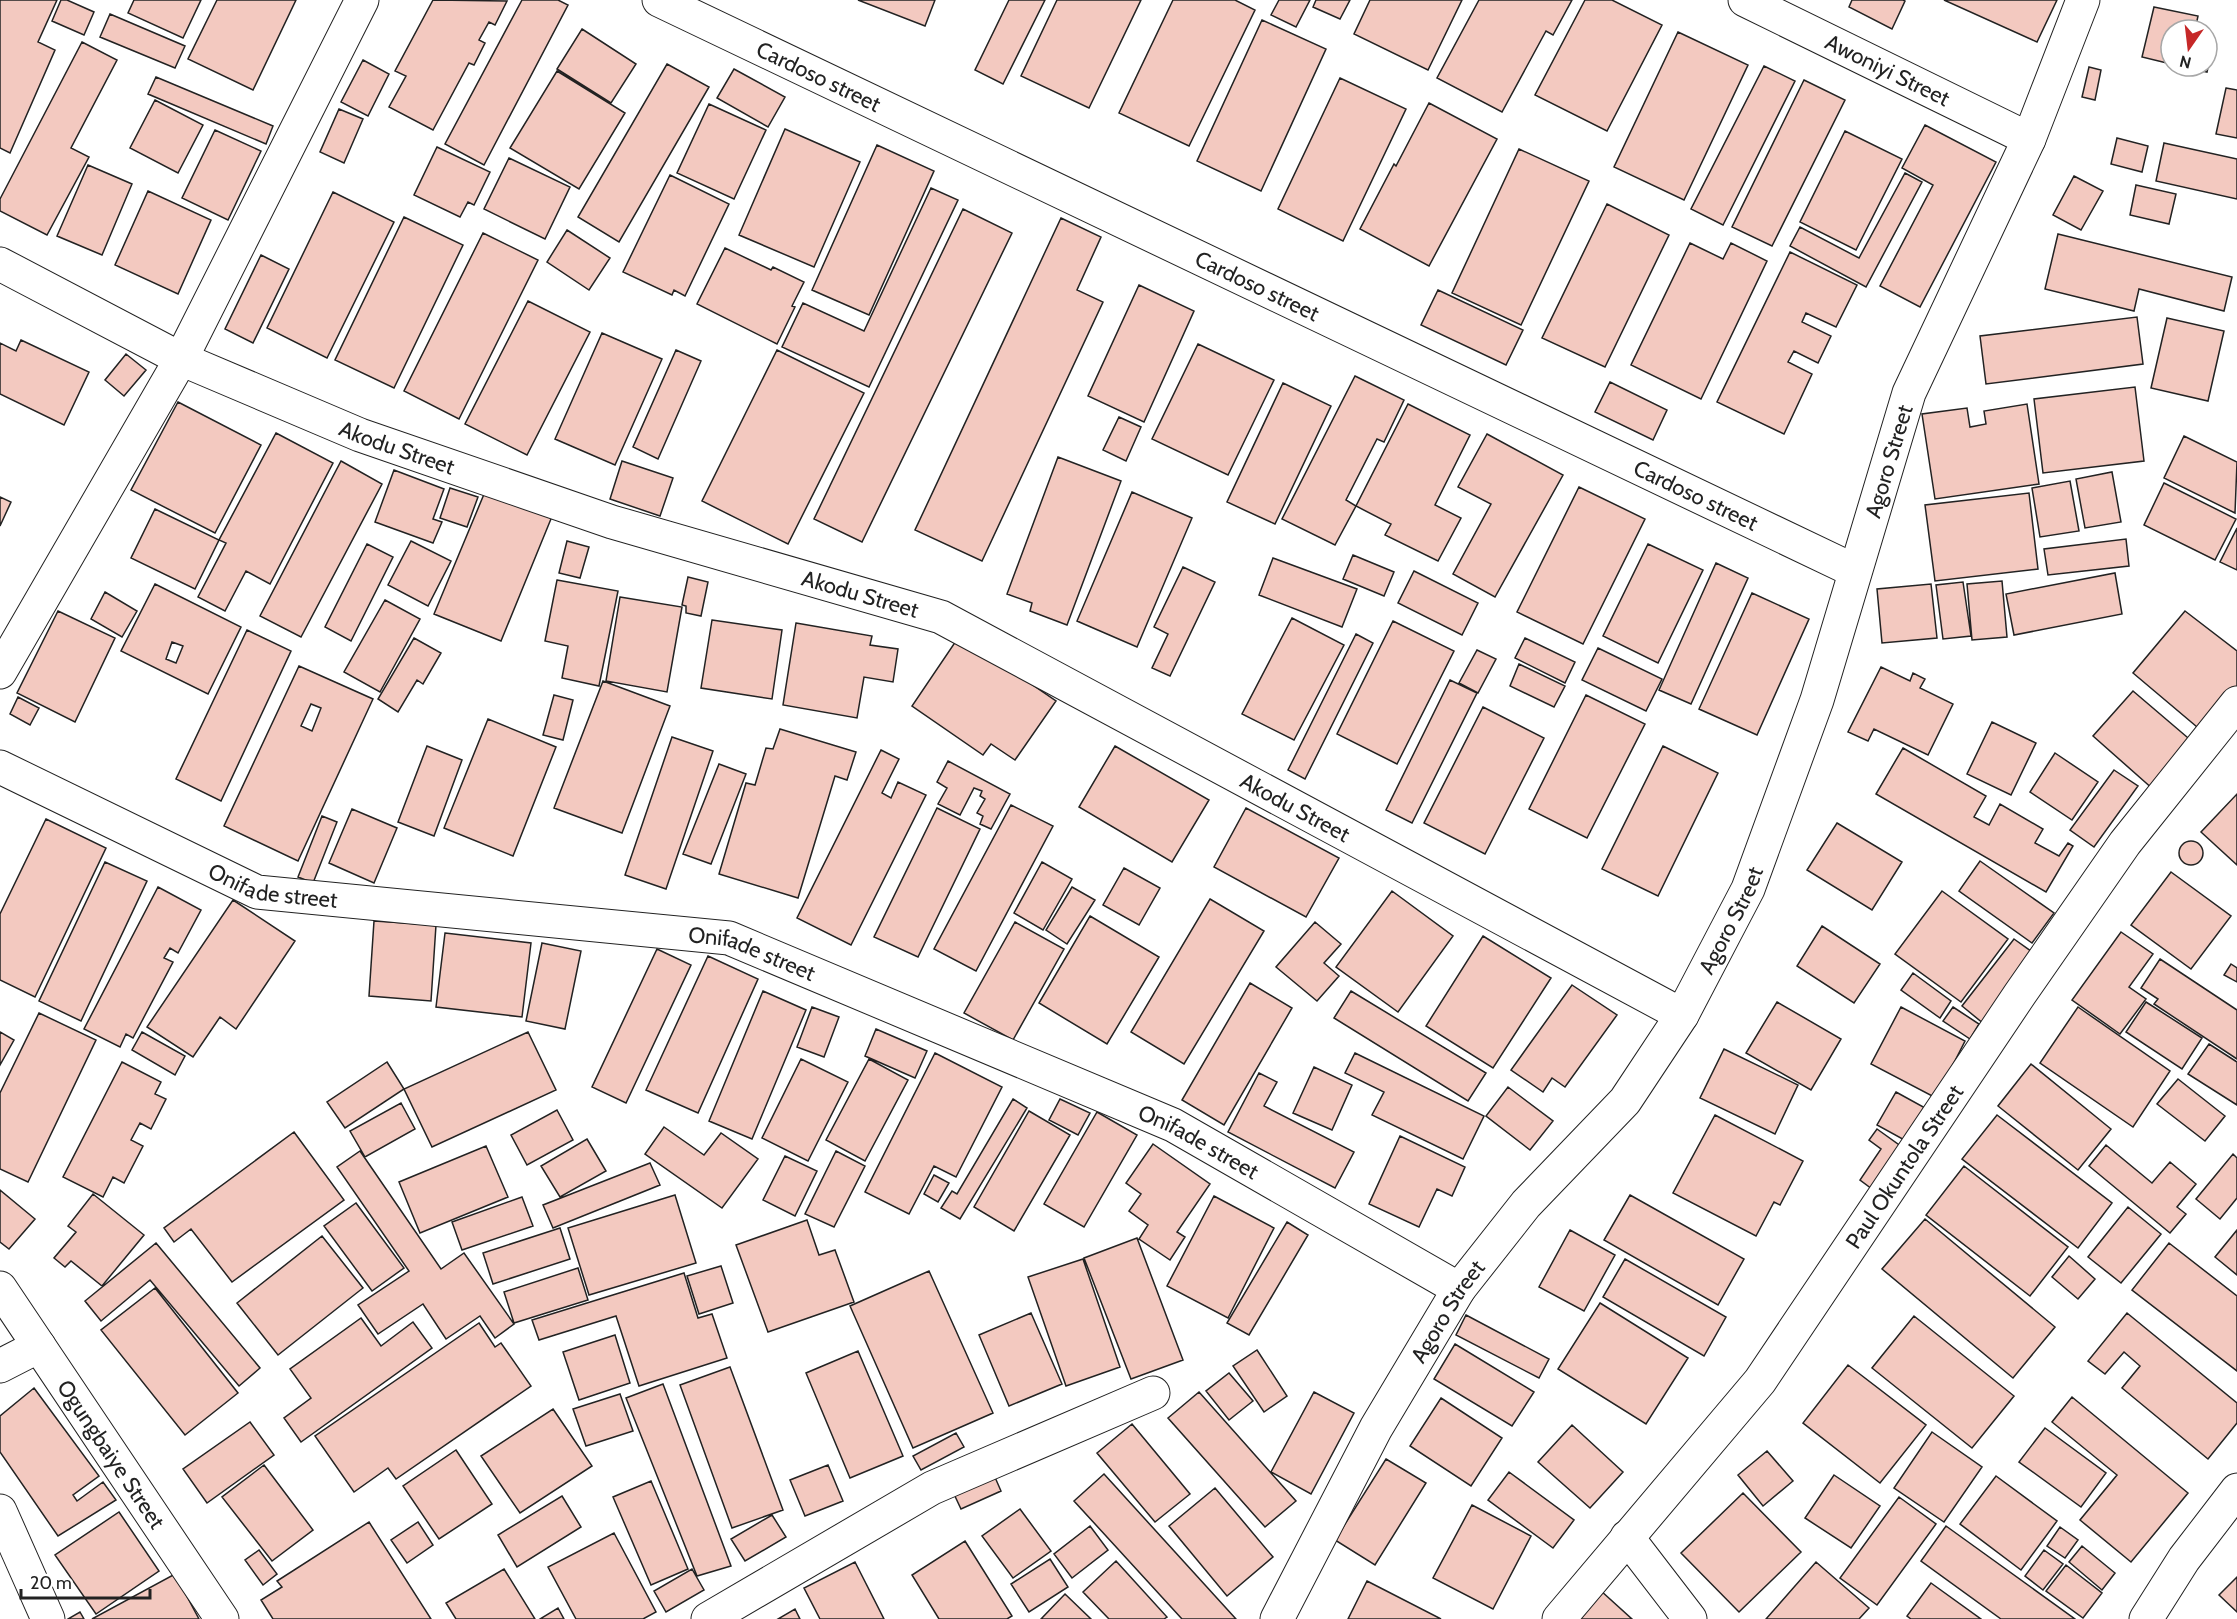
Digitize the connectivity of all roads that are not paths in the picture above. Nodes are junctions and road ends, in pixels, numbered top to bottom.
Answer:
1 (362, 0) edge
2 (659, 0) edge
3 (1746, 0) edge
4 (2083, 0) edge
5 (2029, 139) junction
6 (0, 264) edge
7 (181, 358) junction
8 (1855, 571) junction
9 (0, 672) edge
10 (2237, 703) edge
11 (0, 767) edge
12 (1682, 1015) junction
13 (0, 1288) edge
14 (1459, 1289) junction
15 (39, 1346) junction
16 (0, 1366) edge
17 (1153, 1393) dead end
18 (2237, 1490) edge
19 (0, 1511) edge
20 (1627, 1537) junction
21 (48, 1619) edge
22 (222, 1619) edge
23 (708, 1619) edge
24 (1277, 1619) edge
25 (1559, 1619) edge
26 (1690, 1619) edge
27 (2146, 1619) edge

1 - 7 street
2 - 8 street, Cardoso street
3 - 5 street, Awoniyi Street
4 - 5 street, Agoro Street
5 - 8 street, Agoro Street
6 - 7 street, Akodu Street
7 - 9 street
7 - 12 street, Akodu Street
8 - 12 street, Agoro Street
10 - 20 street, Paul Okuntola Street
11 - 14 street, Onifade street
12 - 14 street, Agoro Street
13 - 15 street, Ogungbaiye Street
14 - 24 street, Agoro Street
15 - 16 street
15 - 22 street, Ogungbaiye Street
17 - 23 street
18 - 27 street
19 - 21 street
20 - 25 street, Paul Okuntola Street
20 - 26 street

